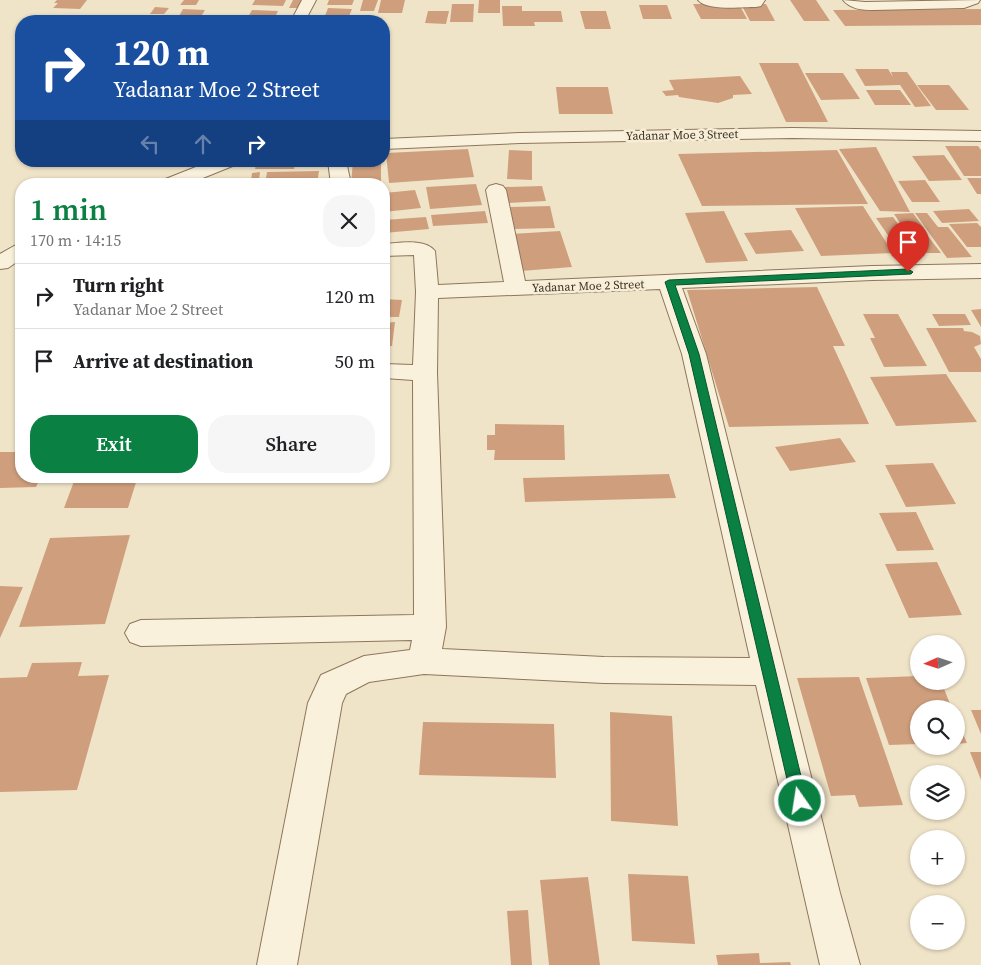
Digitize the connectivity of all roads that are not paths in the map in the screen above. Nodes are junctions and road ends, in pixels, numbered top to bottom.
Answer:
1 (308, 0) edge
2 (705, 0) edge
3 (758, 0) edge
4 (850, 0) edge
5 (973, 0) edge
6 (301, 15) edge
7 (981, 136) edge
8 (390, 144) edge
9 (213, 167) edge
10 (185, 178) edge
11 (496, 190) dead end
12 (390, 250) edge
13 (15, 254) edge
14 (0, 263) edge
15 (981, 270) edge
16 (669, 282) junction
17 (516, 289) junction
18 (427, 292) junction
19 (390, 370) edge
20 (425, 373) junction
21 (430, 627) junction
22 (141, 633) dead end
23 (424, 661) junction
24 (770, 672) junction
25 (277, 965) edge
26 (840, 965) edge

1 - 6 street
2 - 3 street
4 - 5 street
7 - 8 street, Yadanar Moe 3 Street
9 - 10 street
11 - 17 street
12 - 18 street
13 - 14 street
15 - 16 street, Yadanar Moe 2 Street
16 - 17 street, Yadanar Moe 2 Street
16 - 24 street
17 - 18 street, Yadanar Moe 2 Street
18 - 20 street
19 - 20 street
20 - 21 street
21 - 22 street
21 - 23 street
23 - 24 street
23 - 25 street
24 - 26 street

